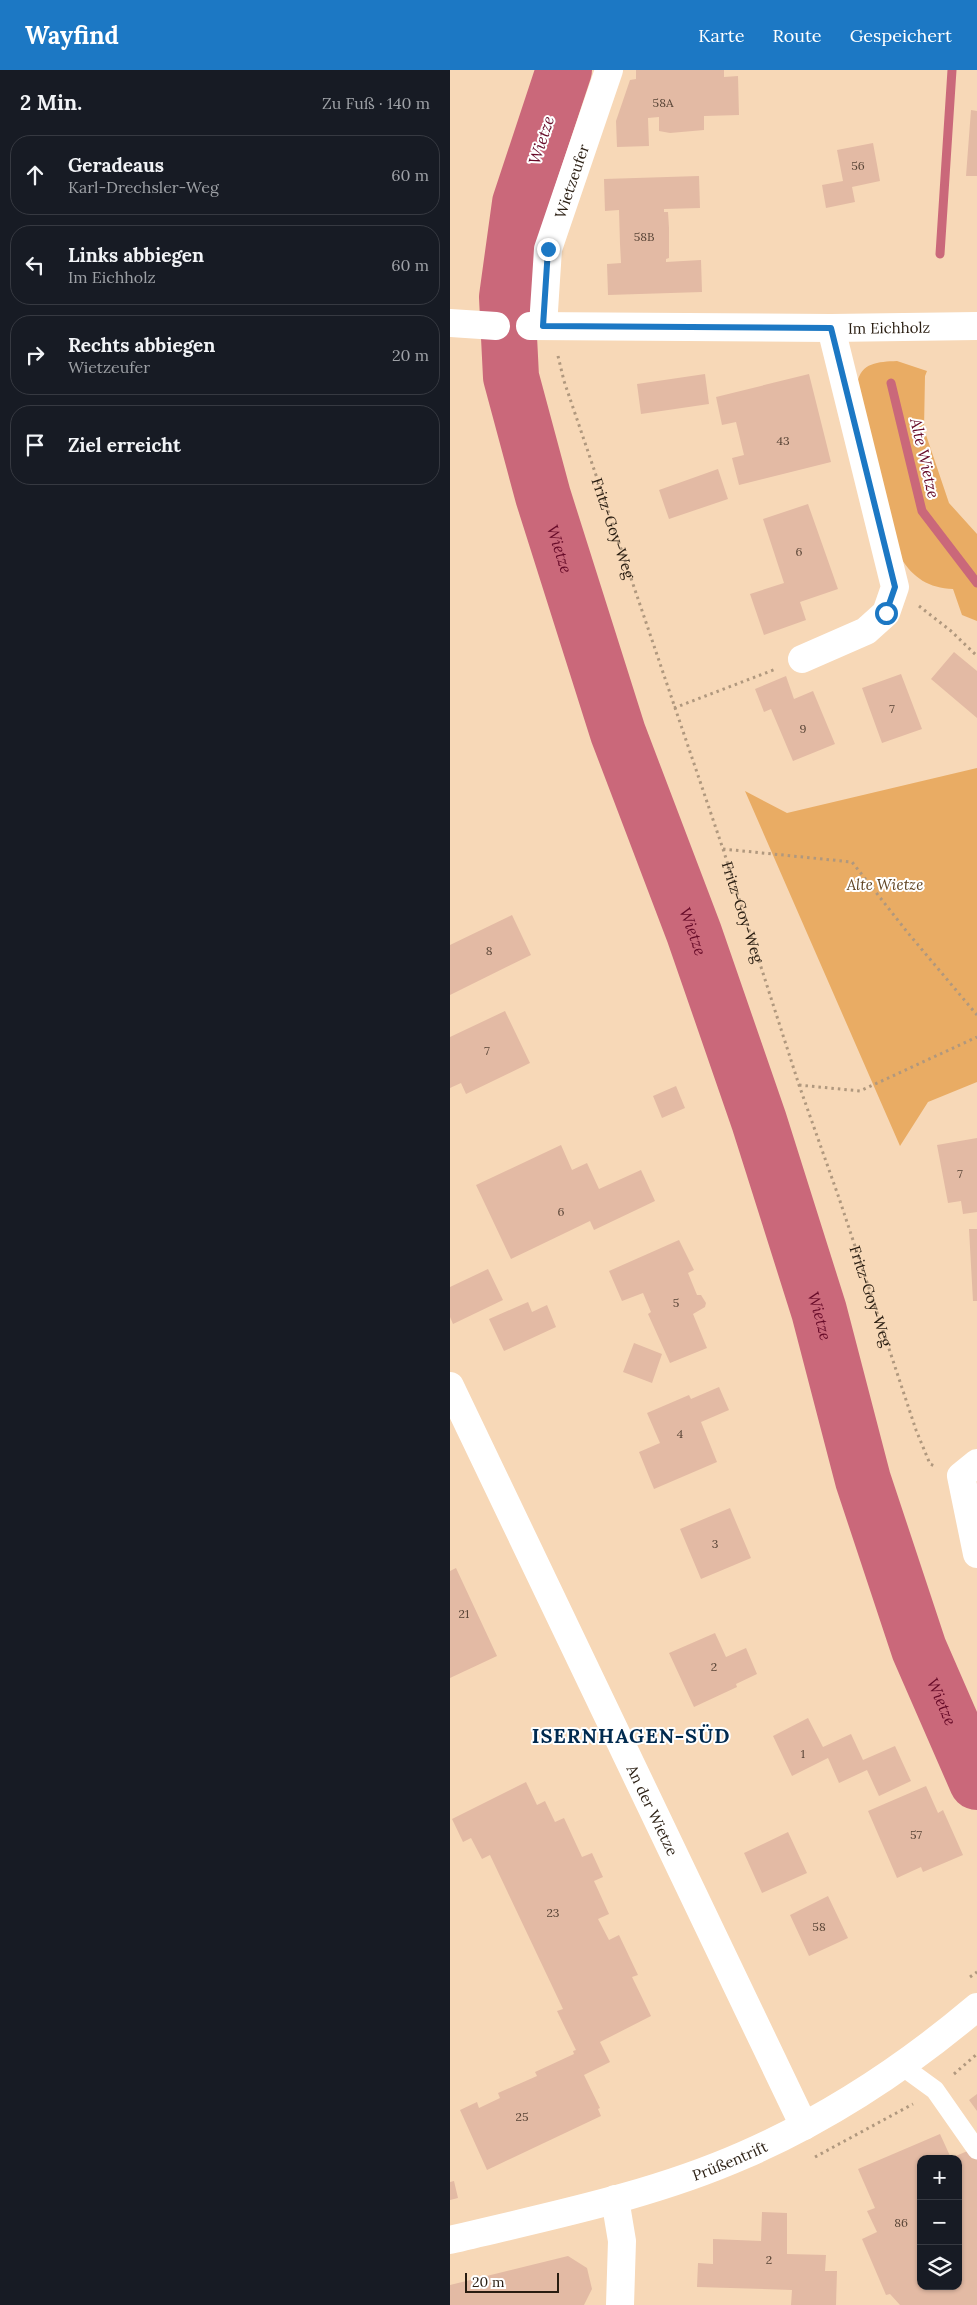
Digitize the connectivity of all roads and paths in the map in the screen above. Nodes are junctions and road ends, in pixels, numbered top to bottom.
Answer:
1 (609, 70) edge
2 (450, 323) edge
3 (496, 326) dead end
4 (543, 326) junction
5 (977, 326) edge
6 (831, 328) junction
7 (895, 587) junction
8 (977, 656) edge
9 (802, 660) joint
10 (674, 708) junction
11 (723, 849) junction
12 (977, 1014) edge
13 (977, 1037) edge
14 (799, 1085) junction
15 (450, 1386) edge
16 (969, 1469) edge
17 (977, 1554) edge
18 (977, 1972) edge
19 (963, 1983) dead end
20 (977, 2007) edge
21 (902, 2066) junction
22 (804, 2126) junction
23 (977, 2150) edge
24 (615, 2199) junction
25 (450, 2240) edge
26 (620, 2305) edge

1 - 4 street, Wietzeufer
2 - 3 street
4 - 6 street, Im Eichholz
4 - 10 path, Fritz-Goy-Weg
5 - 6 street, Im Eichholz
6 - 7 street
7 - 8 path
7 - 9 street
9 - 10 path
10 - 11 path, Fritz-Goy-Weg
11 - 12 path
11 - 14 path, Fritz-Goy-Weg
13 - 14 path
14 - 16 path, Fritz-Goy-Weg
15 - 22 street, An der Wietze
16 - 17 street
18 - 19 path
20 - 21 street, Prüßentrift
21 - 22 street, Prüßentrift
21 - 23 lane
22 - 24 street, Prüßentrift
24 - 25 street, Prüßentrift
24 - 26 street

